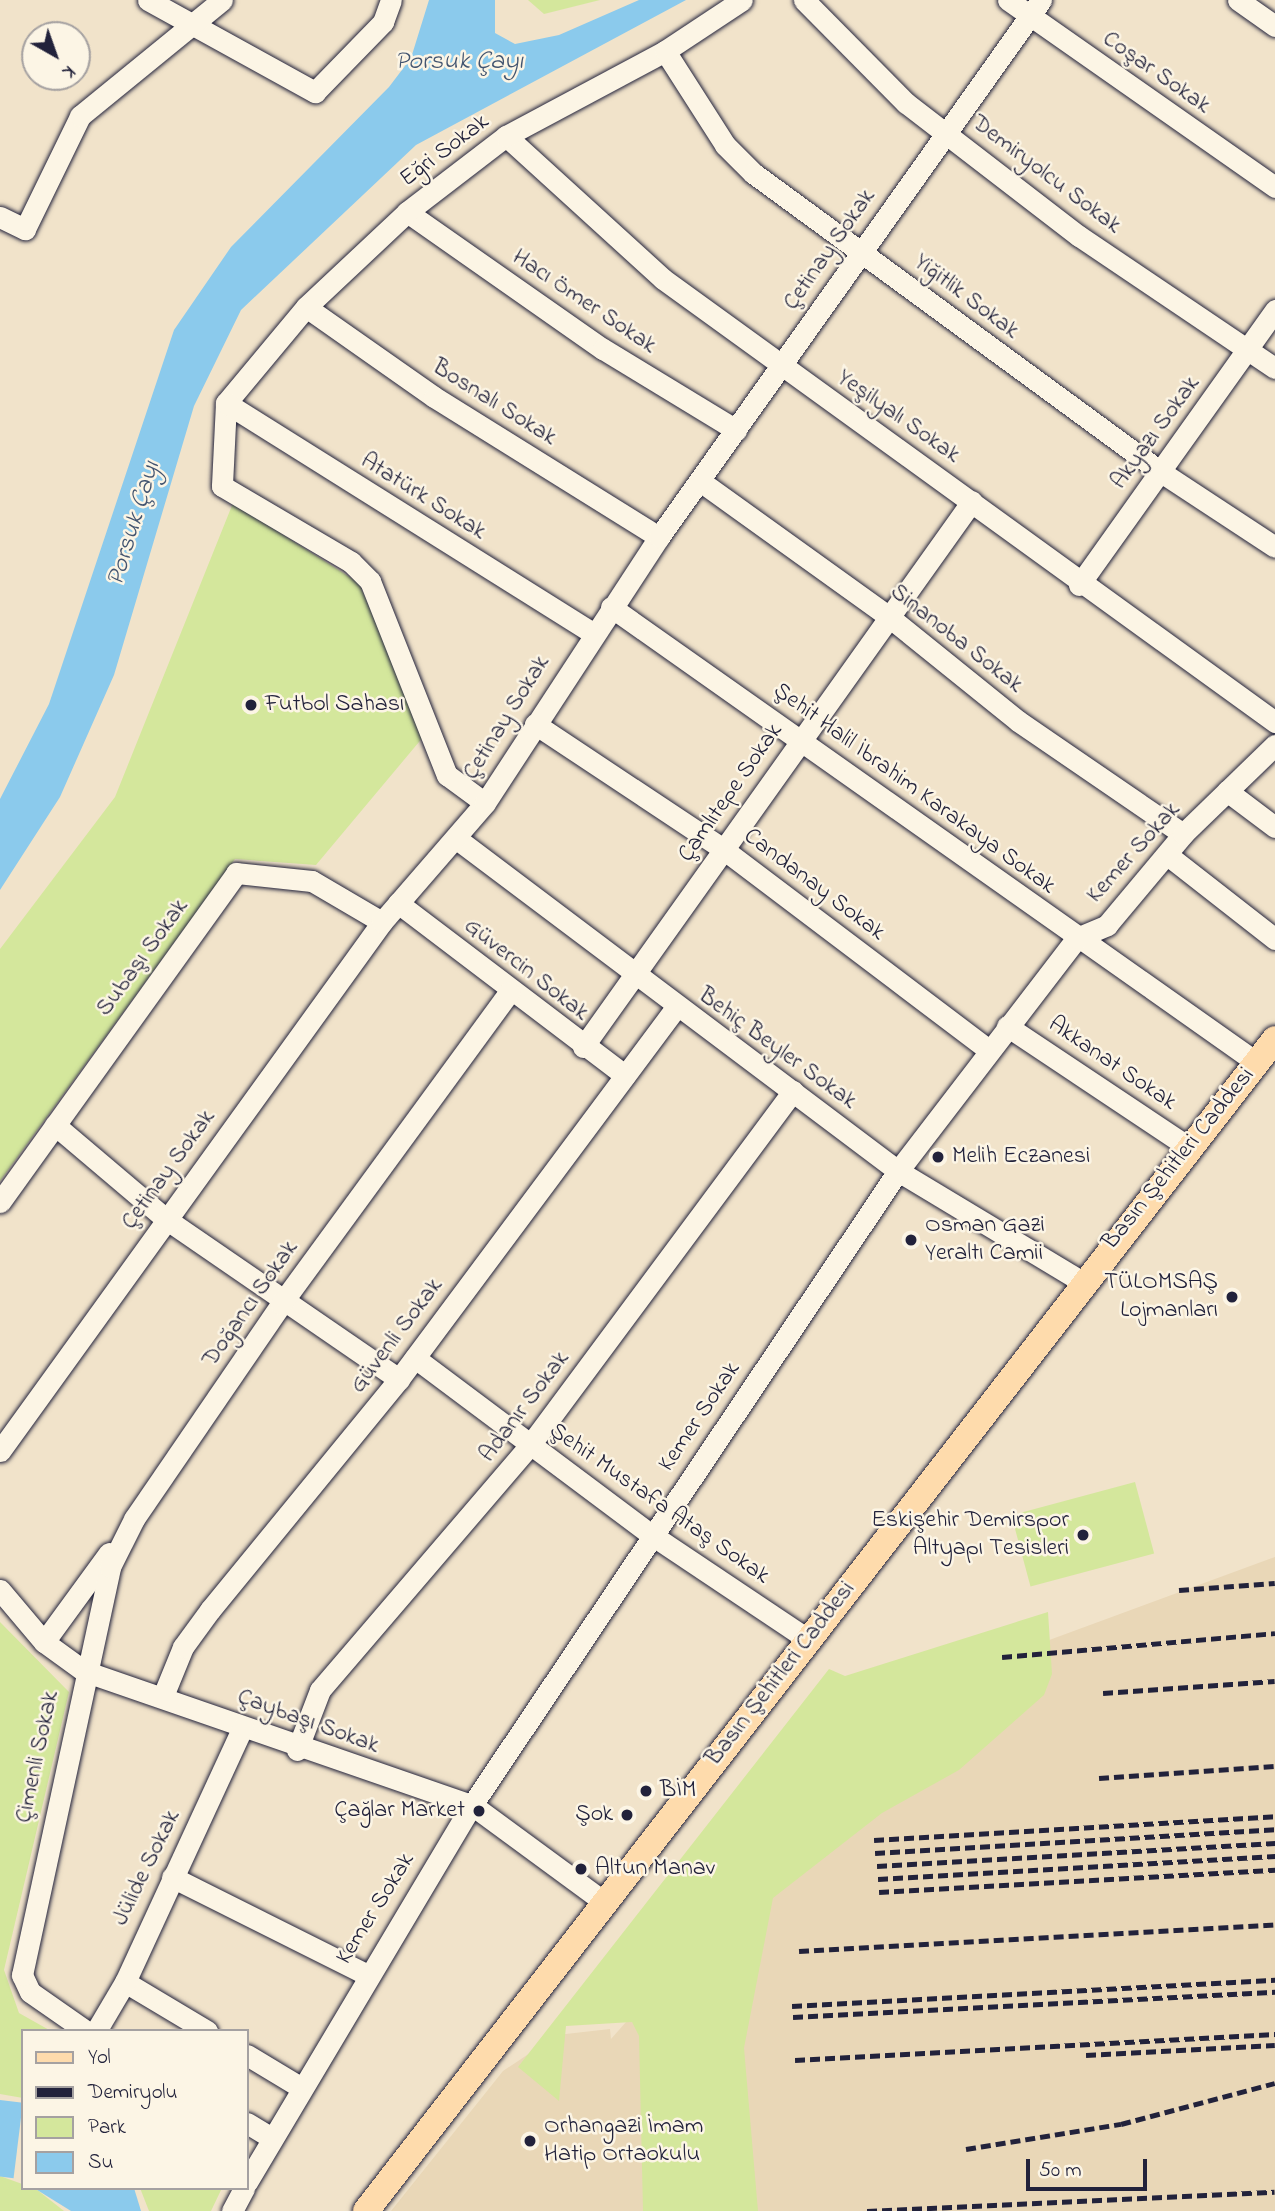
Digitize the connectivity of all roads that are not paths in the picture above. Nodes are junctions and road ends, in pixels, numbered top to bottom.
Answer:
1 (148, 0) edge
2 (222, 0) edge
3 (391, 0) edge
4 (742, 0) edge
5 (804, 0) edge
6 (1008, 0) edge
7 (1238, 0) edge
8 (1035, 8) edge
9 (1275, 26) edge
10 (194, 28) junction
11 (664, 51) junction
12 (946, 133) junction
13 (506, 136) junction
14 (1275, 187) edge
15 (407, 212) junction
16 (0, 217) edge
17 (861, 251) junction
18 (306, 307) junction
19 (1275, 310) edge
20 (1249, 349) junction
21 (783, 362) junction
22 (1275, 368) edge
23 (226, 403) junction
24 (736, 430) junction
25 (1161, 472) junction
26 (700, 481) junction
27 (972, 501) junction
28 (659, 537) junction
29 (1275, 547) edge
30 (1079, 585) junction
31 (611, 607) junction
32 (888, 616) junction
33 (593, 633) junction
34 (1275, 722) edge
35 (535, 724) junction
36 (803, 738) junction
37 (1275, 745) edge
38 (1227, 791) junction
39 (485, 803) junction
40 (1275, 827) edge
41 (1183, 834) junction
42 (457, 839) junction
43 (723, 849) junction
44 (1170, 857) junction
45 (398, 902) junction
46 (382, 922) junction
47 (1077, 938) junction
48 (1275, 939) edge
49 (636, 975) junction
50 (509, 992) junction
51 (676, 1008) junction
52 (1007, 1026) junction
53 (1275, 1039) edge
54 (583, 1047) junction
55 (988, 1049) junction
56 (1256, 1062) junction
57 (625, 1075) junction
58 (793, 1091) junction
59 (55, 1125) junction
60 (1187, 1146) junction
61 (898, 1171) junction
62 (0, 1202) edge
63 (166, 1219) junction
64 (1082, 1281) junction
65 (281, 1304) junction
66 (415, 1358) junction
67 (399, 1379) junction
68 (530, 1445) junction
69 (0, 1451) edge
70 (134, 1519) junction
71 (652, 1535) junction
72 (0, 1590) edge
73 (808, 1640) junction
74 (44, 1642) junction
75 (84, 1671) junction
76 (163, 1696) junction
77 (243, 1727) junction
78 (297, 1750) junction
79 (472, 1805) junction
80 (172, 1877) junction
81 (604, 1902) junction
82 (366, 1975) junction
83 (125, 1982) junction
84 (83, 2029) edge
85 (97, 2029) edge
86 (204, 2029) edge
87 (248, 2056) edge
88 (300, 2087) junction
89 (248, 2124) edge
90 (269, 2136) junction
91 (248, 2180) edge
92 (243, 2190) edge
93 (232, 2211) edge
94 (366, 2211) edge

1 - 10 street
2 - 10 street
3 - 10 street
4 - 11 street, Eğri Sokak
5 - 12 street, Demiryolcu Sokak
6 - 8 street, Coşar Sokak
7 - 9 street
8 - 12 street, Çetinay Sokak
8 - 14 street, Coşar Sokak
10 - 16 street
11 - 13 street, Eğri Sokak
11 - 17 street, Yiğitlik Sokak
12 - 17 street, Çetinay Sokak
12 - 20 street, Demiryolcu Sokak
13 - 15 street, Eğri Sokak
13 - 21 street, Yeşilyalı Sokak
15 - 18 street, Eğri Sokak
15 - 24 street, Hacı Ömer Sokak
17 - 21 street, Çetinay Sokak
17 - 25 street, Yiğitlik Sokak
18 - 23 street, Eğri Sokak
18 - 28 street, Bosnalı Sokak
19 - 20 street, Akyazı Sokak
20 - 22 street, Demiryolcu Sokak
20 - 25 street, Akyazı Sokak
21 - 24 street, Çetinay Sokak
21 - 27 street, Yeşilyalı Sokak
23 - 33 street, Atatürk Sokak
23 - 39 street
24 - 26 street, Çetinay Sokak
25 - 29 street, Yiğitlik Sokak
25 - 30 street, Akyazı Sokak
26 - 28 street, Çetinay Sokak
26 - 32 street, Sinanoba Sokak
27 - 30 street, Yeşilyalı Sokak
27 - 32 street, Çamlıtepe Sokak
28 - 31 street, Çetinay Sokak
30 - 34 street, Yeşilyalı Sokak
31 - 33 street, Çetinay Sokak
31 - 36 street, Şehit Halil İbrahim Karakaya Sokak
32 - 36 street, Çamlıtepe Sokak
32 - 41 street, Sinanoba Sokak
33 - 35 street, Çetinay Sokak
35 - 39 street, Çetinay Sokak
35 - 43 street, Candanay Sokak
36 - 43 street, Çamlıtepe Sokak
36 - 47 street, Şehit Halil İbrahim Karakaya Sokak
37 - 38 street, Kemer Sokak
38 - 40 street
38 - 41 street, Kemer Sokak
39 - 42 street, Çetinay Sokak
41 - 44 street, Kemer Sokak
42 - 45 street, Çetinay Sokak
42 - 49 street, Behiç Beyler Sokak
43 - 49 street, Çamlıtepe Sokak
43 - 55 street, Candanay Sokak
44 - 47 street, Kemer Sokak
44 - 48 street
45 - 46 street, Çetinay Sokak
45 - 50 street, Güvercin Sokak
46 - 59 street, Subaşı Sokak
46 - 63 street, Çetinay Sokak
47 - 52 street, Kemer Sokak
47 - 56 street, Şehit Halil İbrahim Karakaya Sokak
49 - 51 street, Behiç Beyler Sokak
49 - 54 street, Çamlıtepe Sokak
50 - 54 street, Güvercin Sokak
50 - 65 street, Doğancı Sokak
51 - 57 street, Güvenli Sokak
51 - 58 street, Behiç Beyler Sokak
52 - 55 street, Kemer Sokak
52 - 60 street, Akkanat Sokak
53 - 56 main road, Basın Şehitleri Caddesi
54 - 57 street, Güvercin Sokak
55 - 61 street, Kemer Sokak
56 - 60 main road, Basın Şehitleri Caddesi
57 - 66 street, Güvenli Sokak
58 - 61 street, Behiç Beyler Sokak
58 - 68 street, Adanır Sokak
59 - 62 street, Subaşı Sokak
59 - 63 street
60 - 64 main road, Basın Şehitleri Caddesi
61 - 64 street, Behiç Beyler Sokak
61 - 71 street, Kemer Sokak
63 - 65 street
63 - 69 street, Çetinay Sokak
64 - 73 main road, Basın Şehitleri Caddesi
65 - 67 street
65 - 70 street, Doğancı Sokak
66 - 67 street, Güvenli Sokak
66 - 68 street, Şehit Mustafa Ataş Sokak
67 - 76 street, Güvenli Sokak
68 - 71 street, Şehit Mustafa Ataş Sokak
68 - 78 street, Adanır Sokak
70 - 74 street
70 - 75 street, Doğancı Sokak
71 - 73 street, Şehit Mustafa Ataş Sokak
71 - 79 street, Kemer Sokak
72 - 74 street, Çaybaşı Sokak
73 - 81 main road, Basın Şehitleri Caddesi
74 - 75 street, Çaybaşı Sokak
75 - 76 street, Çaybaşı Sokak
75 - 84 street, Çimenli Sokak
76 - 77 street, Çaybaşı Sokak
77 - 78 street, Çaybaşı Sokak
77 - 80 street, Jülide Sokak
78 - 79 street, Çaybaşı Sokak
79 - 81 street, Çaybaşı Sokak
79 - 82 street, Kemer Sokak
80 - 82 street
80 - 83 street, Jülide Sokak
81 - 94 main road, Basın Şehitleri Caddesi
82 - 88 street, Kemer Sokak
83 - 85 street, Jülide Sokak
83 - 86 street
87 - 88 street
88 - 90 street, Kemer Sokak
89 - 90 street
90 - 91 street, Kemer Sokak
92 - 93 street

